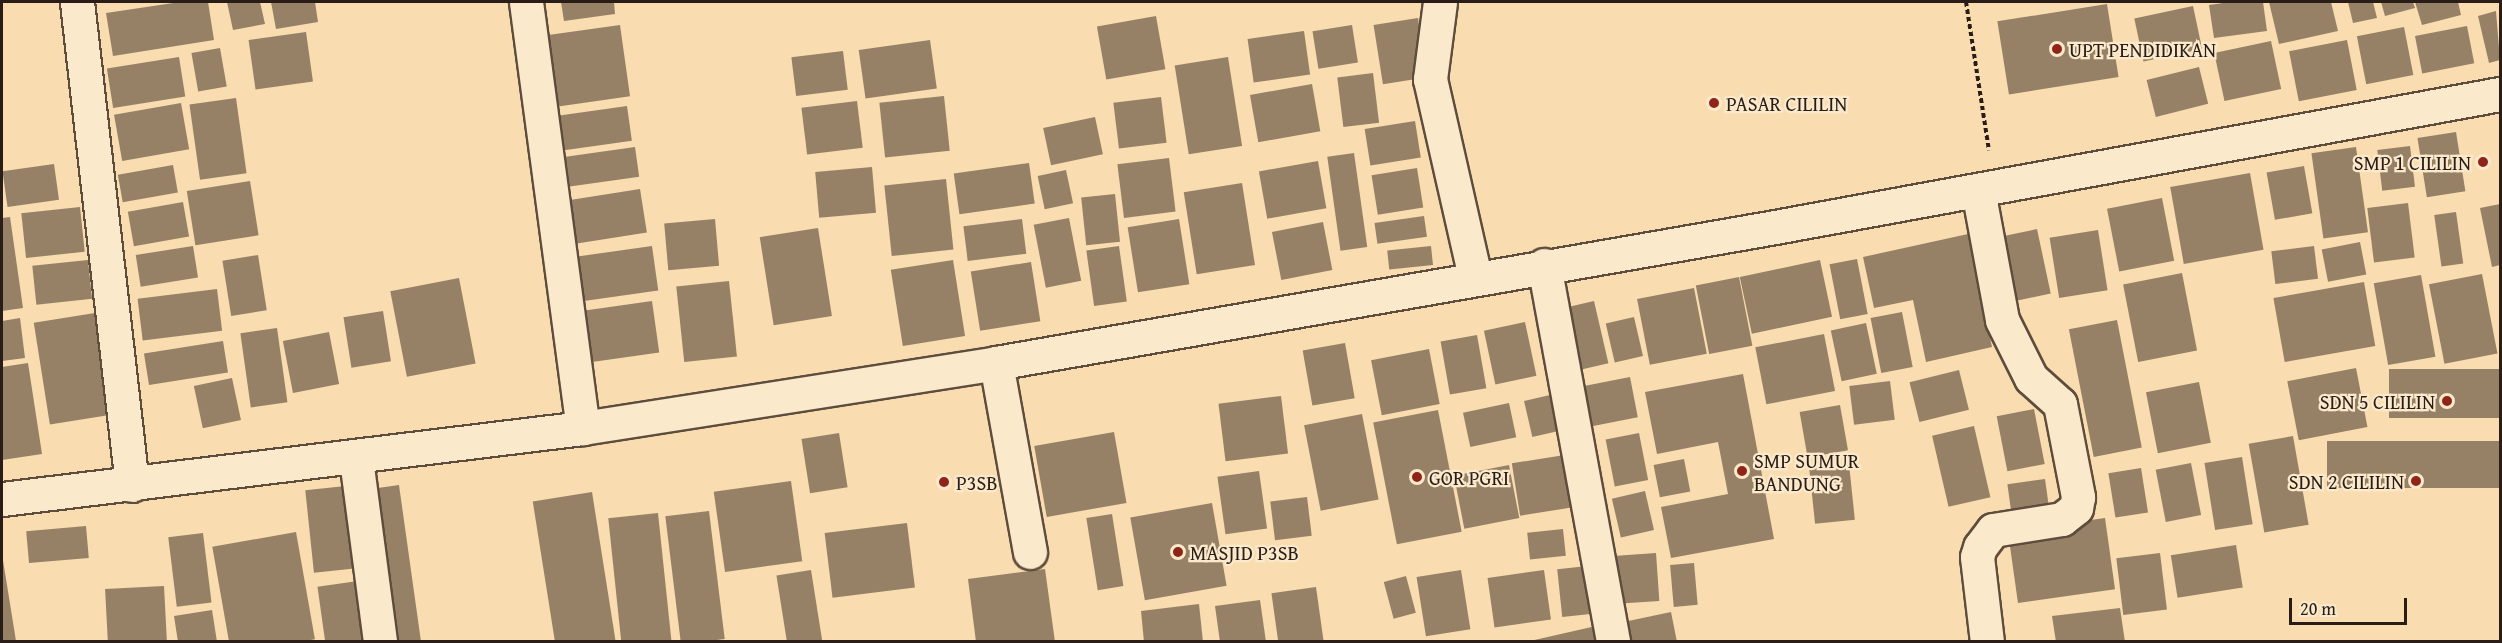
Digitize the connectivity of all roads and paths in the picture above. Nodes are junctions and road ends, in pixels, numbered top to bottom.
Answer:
1 (77, 2) edge
2 (526, 2) edge
3 (1440, 2) edge
4 (1966, 2) edge
5 (2500, 94) edge
6 (1986, 188) junction
7 (1544, 265) junction
8 (1475, 277) junction
9 (996, 363) junction
10 (583, 428) junction
11 (356, 459) junction
12 (132, 485) junction
13 (2, 499) edge
14 (1030, 552) dead end
15 (380, 642) edge
16 (1613, 642) edge
17 (1987, 642) edge

1 - 12 street
2 - 10 street
3 - 8 street
4 - 6 path
5 - 6 street
6 - 7 street
6 - 17 street
7 - 8 street
7 - 16 street
8 - 9 street
9 - 10 street
9 - 14 street
10 - 11 street
11 - 12 street
11 - 15 street
12 - 13 street

